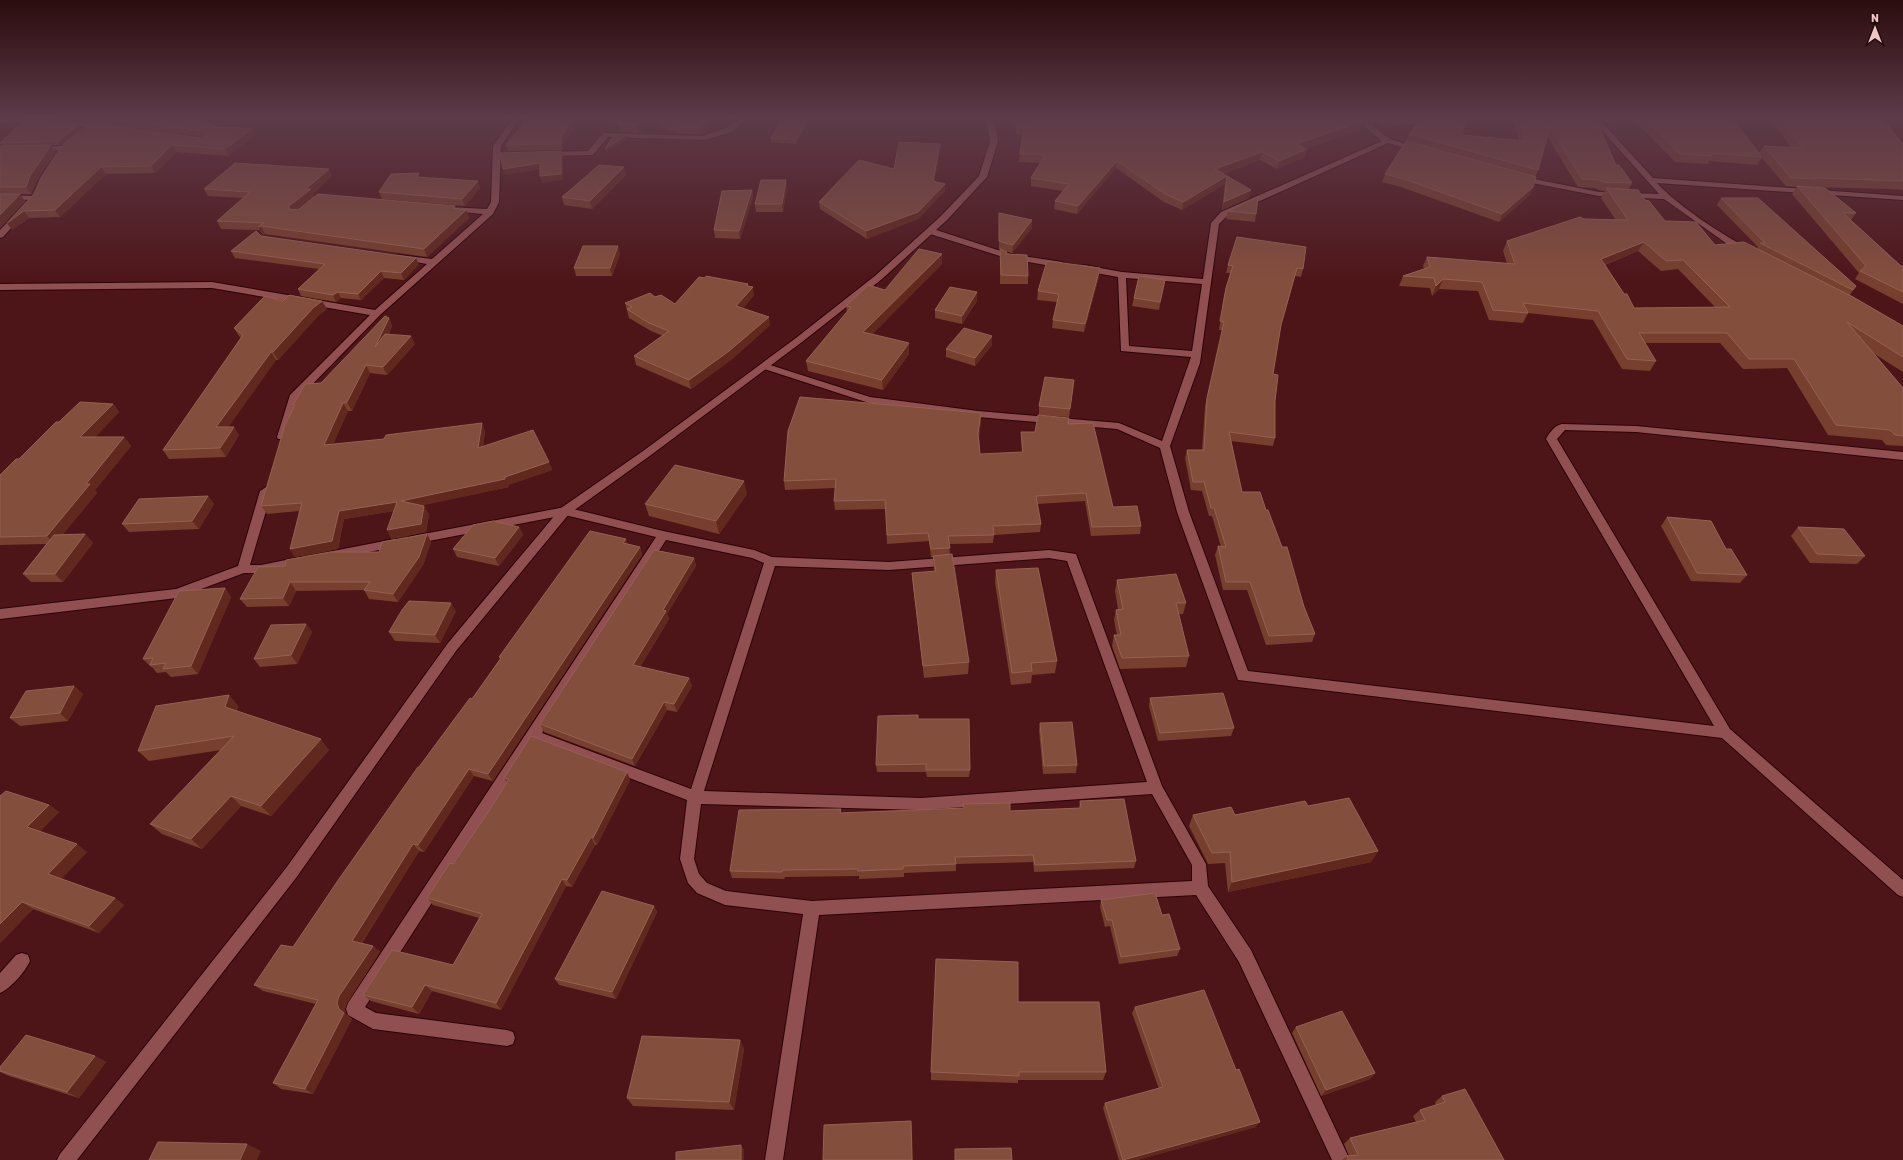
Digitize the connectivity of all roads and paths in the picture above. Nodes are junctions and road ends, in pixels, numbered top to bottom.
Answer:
1 (499, 172) edge
2 (984, 172) edge
3 (1318, 172) edge
4 (1644, 172) edge
5 (1514, 176) edge
6 (1651, 180) junction
7 (0, 197) edge
8 (1666, 197) junction
9 (1903, 198) edge
10 (443, 208) edge
11 (490, 212) junction
12 (930, 231) junction
13 (0, 235) edge
14 (1754, 254) edge
15 (396, 257) edge
16 (434, 262) junction
17 (1122, 275) junction
18 (1207, 282) junction
19 (0, 287) edge
20 (377, 313) junction
21 (1196, 354) junction
22 (764, 366) junction
23 (1165, 446) junction
24 (279, 449) edge
25 (1903, 456) edge
26 (270, 479) edge
27 (565, 511) junction
28 (662, 535) junction
29 (771, 561) junction
30 (243, 568) junction
31 (0, 614) edge
32 (1724, 733) junction
33 (532, 735) junction
34 (1156, 788) junction
35 (695, 798) junction
36 (1200, 888) junction
37 (1903, 890) edge
38 (812, 908) junction
39 (22, 961) dead end
40 (0, 985) edge
41 (507, 1038) dead end
42 (66, 1160) edge
43 (774, 1160) edge
44 (1341, 1160) edge

1 - 11 street
2 - 12 street
3 - 18 street
4 - 6 street
5 - 8 street
6 - 8 street
6 - 9 street
7 - 13 street
8 - 14 street
10 - 11 street
11 - 16 street
12 - 17 street
12 - 22 street
15 - 16 street
16 - 20 street
17 - 18 street
17 - 21 street
18 - 21 street
19 - 20 street
20 - 24 street
21 - 23 street
22 - 23 street
22 - 27 street
23 - 32 street
25 - 32 street
26 - 30 street
27 - 28 street
27 - 30 street
27 - 42 street
28 - 29 street
28 - 33 street
29 - 34 street
29 - 35 street
30 - 31 street
32 - 37 street
33 - 35 street
33 - 41 street
34 - 35 street
34 - 36 street
35 - 38 street
36 - 38 street
36 - 44 street
38 - 43 street
39 - 40 street

